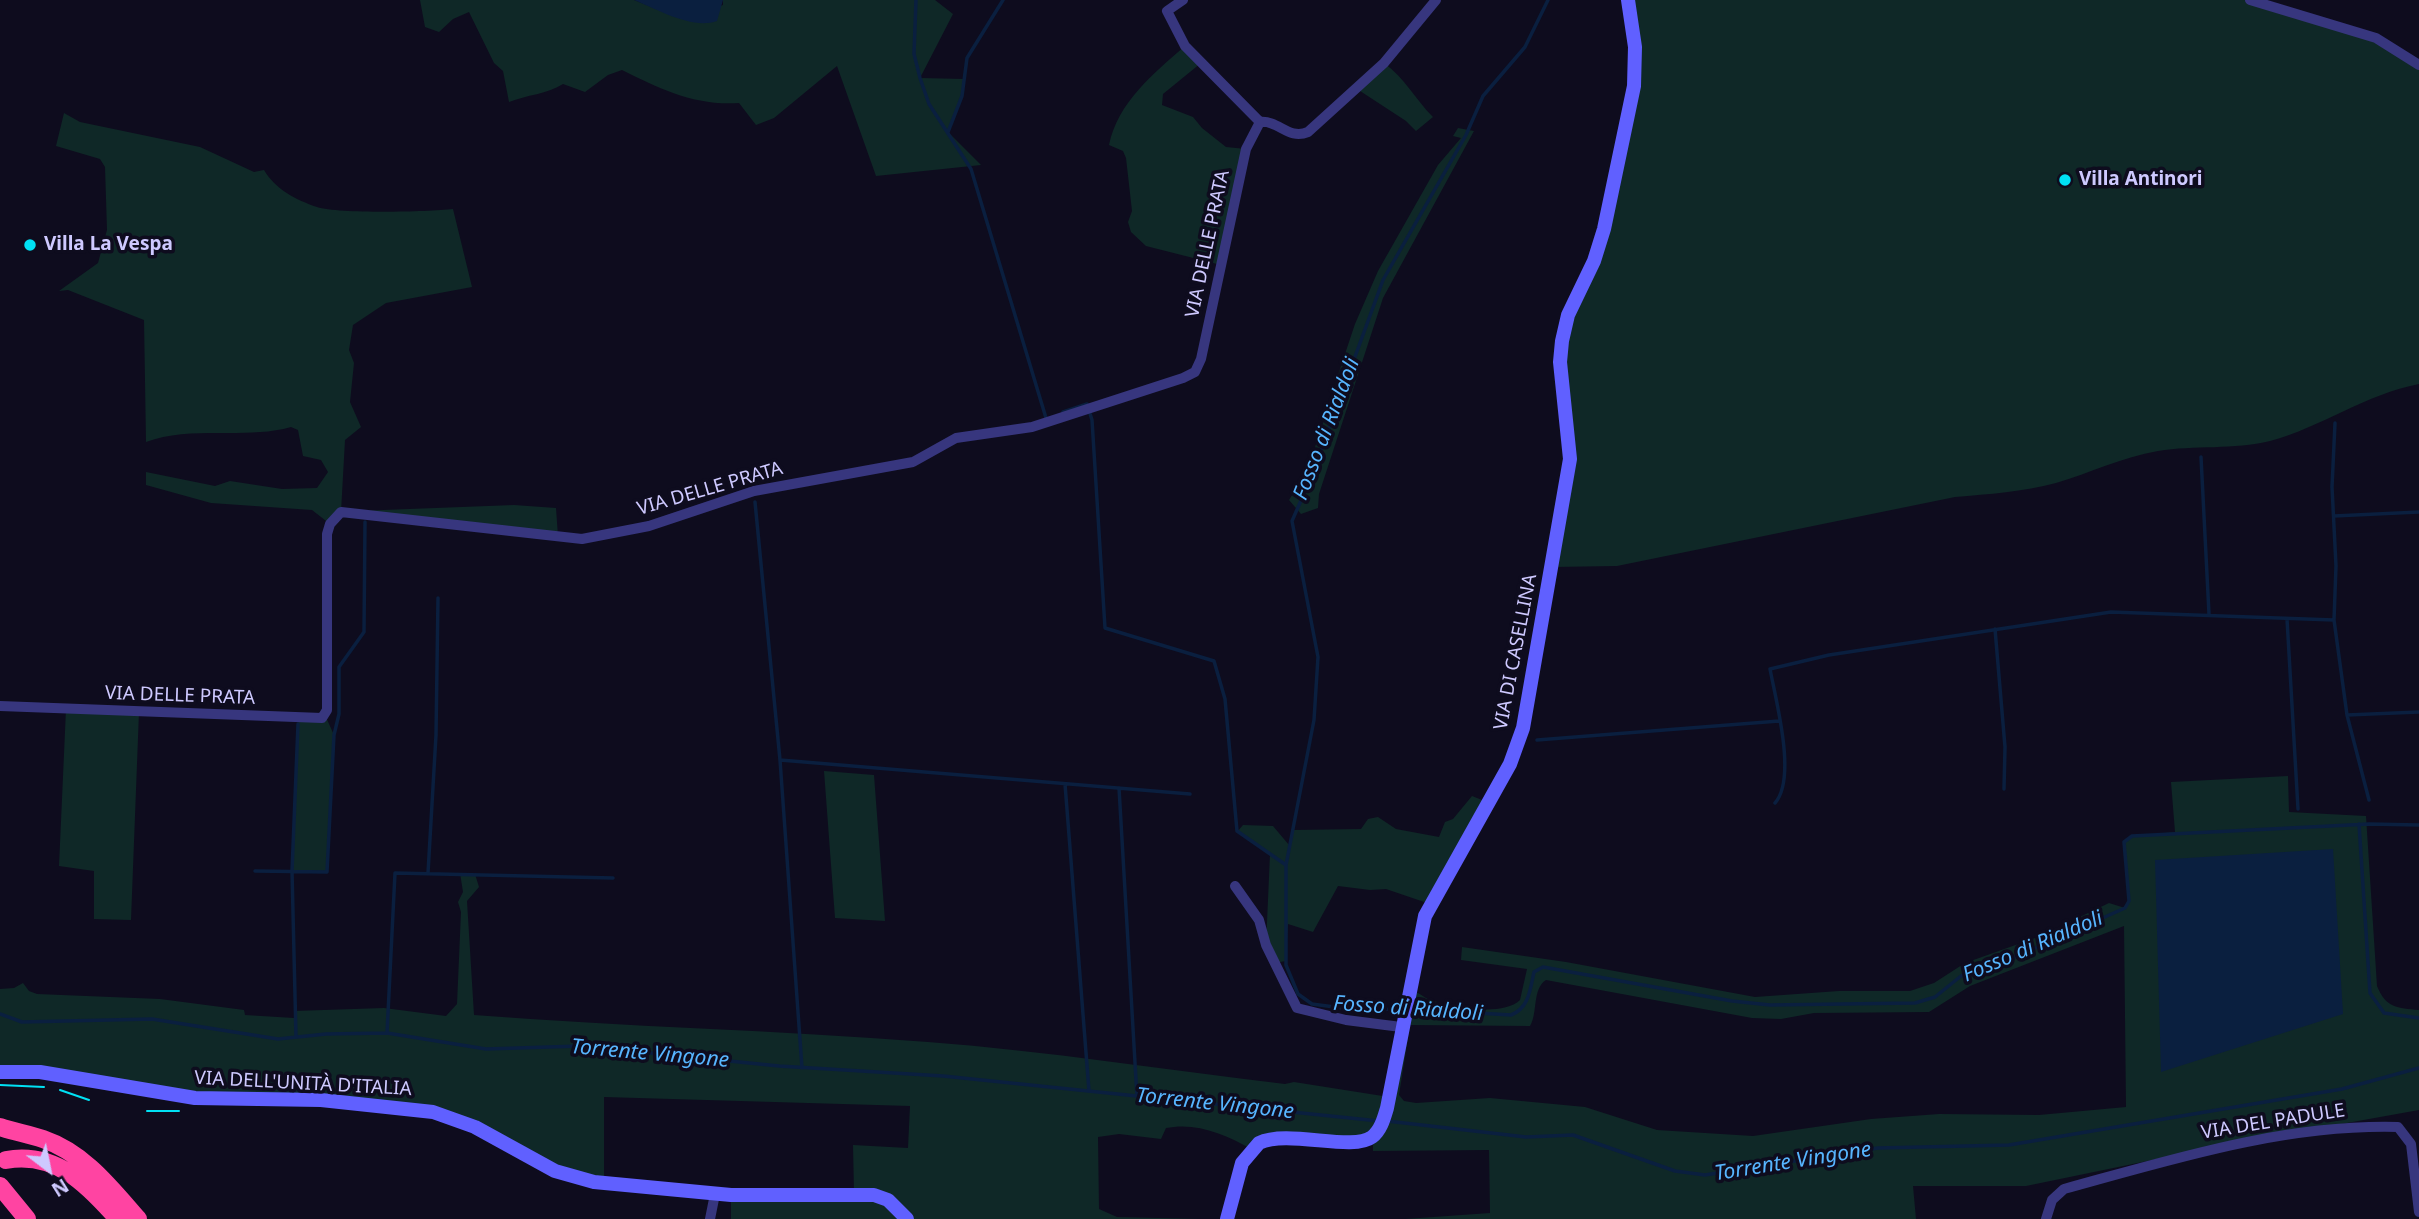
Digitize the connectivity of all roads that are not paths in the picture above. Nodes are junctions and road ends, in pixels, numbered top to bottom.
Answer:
1 (1183, 0) edge
2 (1436, 0) edge
3 (1628, 0) edge
4 (2250, 0) edge
5 (2419, 65) edge
6 (1260, 122) junction
7 (0, 706) edge
8 (1235, 886) dead end
9 (1402, 1023) junction
10 (0, 1072) edge
11 (0, 1127) edge
12 (6, 1160) dead end
13 (0, 1186) edge
14 (715, 1194) junction
15 (2419, 1212) edge
16 (27, 1219) edge
17 (118, 1219) edge
18 (138, 1219) edge
19 (710, 1219) edge
20 (907, 1219) edge
21 (1227, 1219) edge
22 (2046, 1219) edge

1 - 6 street
2 - 6 street
3 - 9 street, VIA DI CASELLINA
4 - 5 street
6 - 7 street, VIA DELLE PRATA
8 - 9 street
9 - 21 street, VIA DI CASELLINA
10 - 14 street, VIA DELL'UNITÀ D'ITALIA
11 - 18 highway
12 - 17 highway
13 - 16 highway
14 - 19 street
14 - 20 street
15 - 22 street, VIA DEL PADULE

